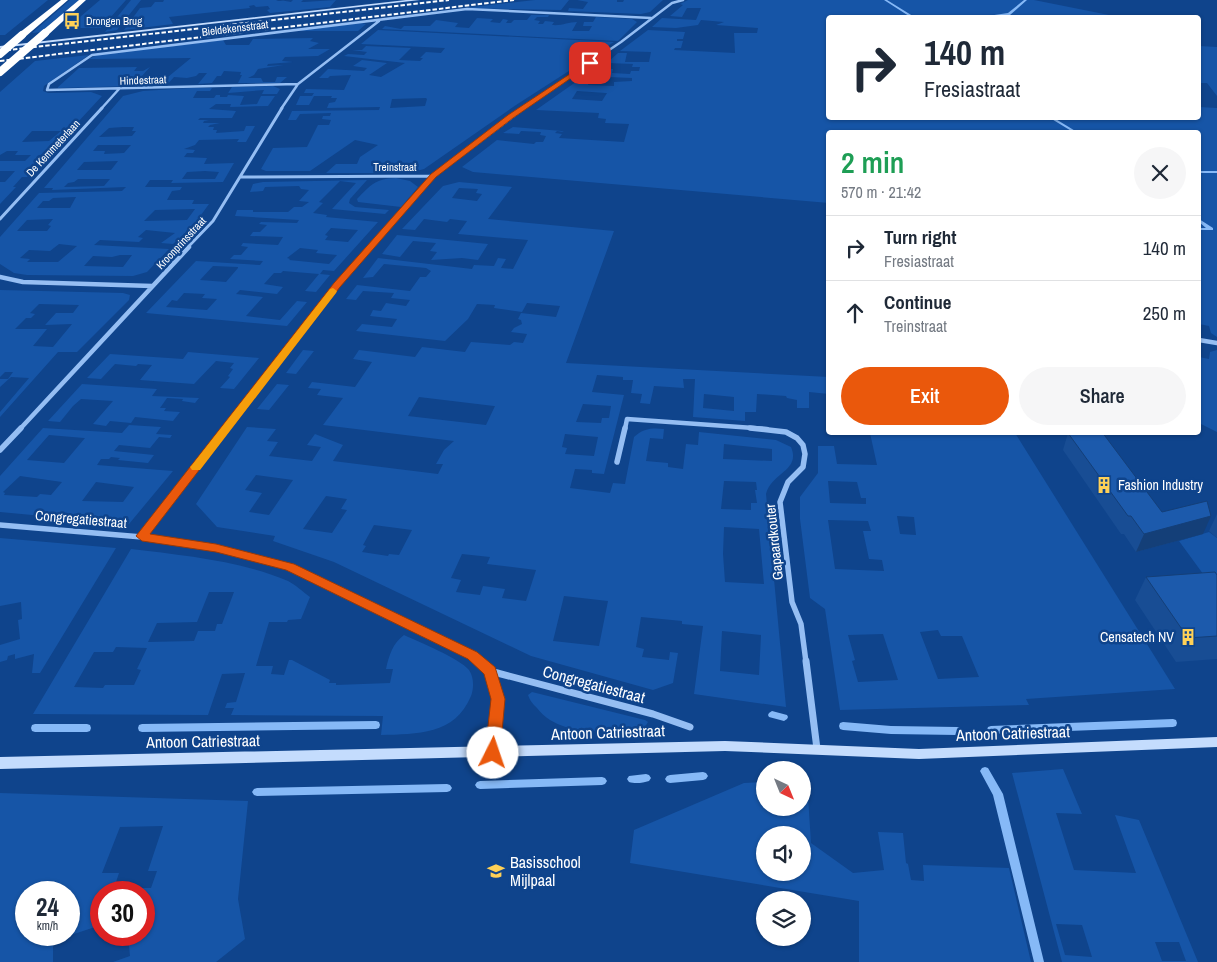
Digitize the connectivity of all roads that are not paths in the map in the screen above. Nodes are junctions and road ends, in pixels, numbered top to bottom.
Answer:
1 (65, 0) edge
2 (83, 0) edge
3 (418, 0) edge
4 (668, 0) edge
5 (683, 0) edge
6 (394, 1) edge
7 (672, 3) junction
8 (651, 18) junction
9 (381, 20) junction
10 (0, 47) edge
11 (0, 54) edge
12 (92, 54) joint
13 (0, 72) edge
14 (298, 84) junction
15 (119, 89) junction
16 (434, 176) junction
17 (241, 177) junction
18 (0, 219) edge
19 (0, 277) edge
20 (152, 286) junction
21 (1201, 340) edge
22 (1217, 343) edge
23 (0, 450) edge
24 (617, 462) dead end
25 (0, 524) edge
26 (142, 536) junction
27 (490, 671) junction
28 (690, 727) dead end
29 (1217, 742) edge
30 (817, 749) junction
31 (493, 753) junction
32 (0, 763) edge

1 - 11 highway, bridge
2 - 13 highway, bridge
3 - 6 main road
4 - 7 street
5 - 7 street, Treinstraat
6 - 10 main road
7 - 8 street, Treinstraat
8 - 9 street, Bieldekensstraat
8 - 16 street, Treinstraat
9 - 12 street, Bieldekensstraat
9 - 14 street, Kroonprinsstraat
12 - 15 street, Hindestraat
14 - 15 street, Hindestraat
14 - 17 street, Kroonprinsstraat
15 - 18 street, De Kemmeterlaan
16 - 17 street, Treinstraat
16 - 26 street
17 - 20 street, Kroonprinsstraat
19 - 20 street
20 - 23 street, Kroonprinsstraat
21 - 22 street
24 - 30 street, Gapaardkouter
25 - 26 street, Congregatiestraat
26 - 27 street, Congregatiestraat
27 - 28 street, Congregatiestraat
27 - 31 street
29 - 30 main road, Antoon Catriestraat
30 - 31 main road, Antoon Catriestraat
31 - 32 main road, Antoon Catriestraat

